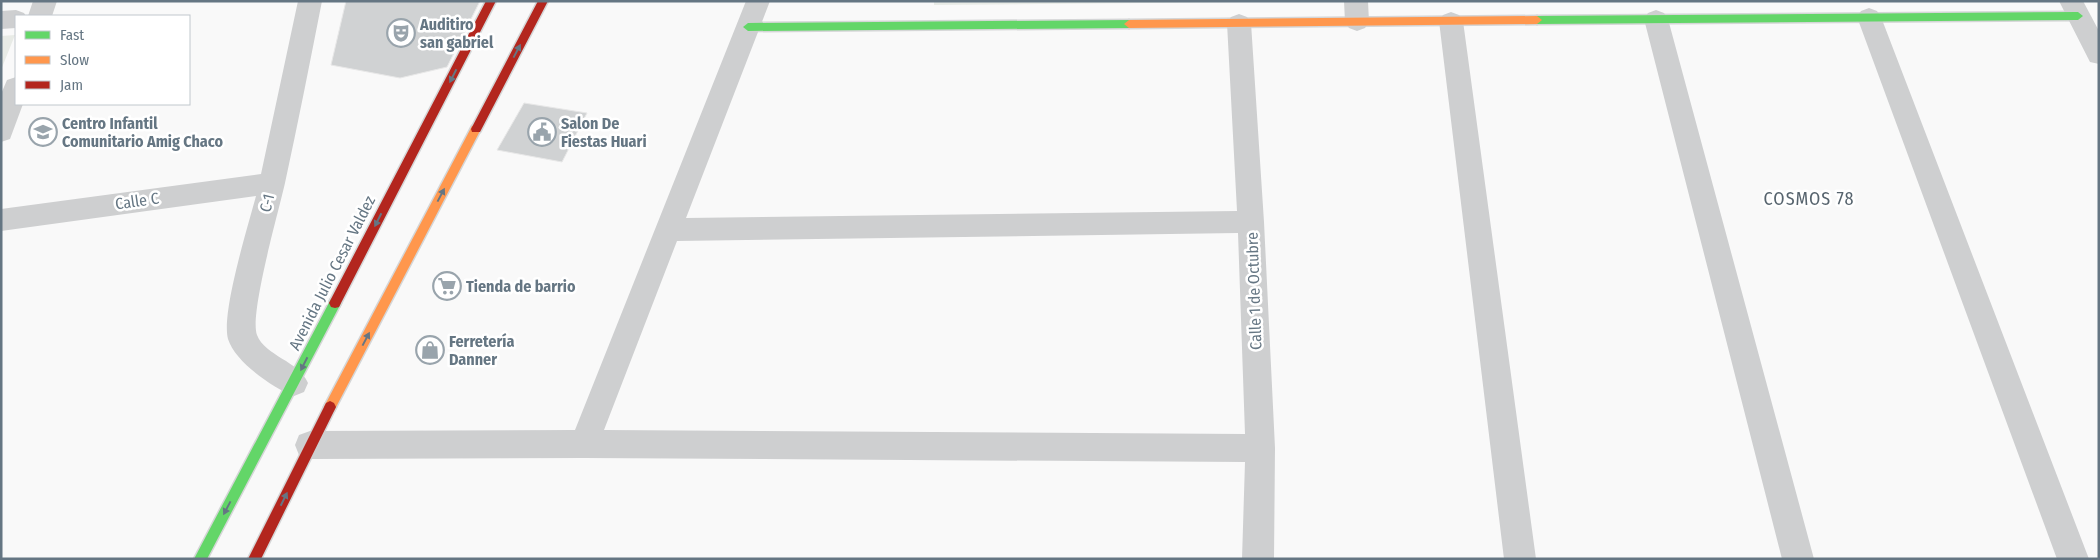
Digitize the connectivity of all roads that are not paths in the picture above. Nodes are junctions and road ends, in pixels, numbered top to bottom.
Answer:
1 (45, 1) edge
2 (310, 1) edge
3 (492, 1) edge
4 (543, 1) edge
5 (758, 1) edge
6 (2075, 8) edge
7 (1356, 11) edge
8 (39, 15) edge
9 (1869, 17) junction
10 (15, 19) edge
11 (1656, 19) junction
12 (1, 20) edge
13 (1451, 21) junction
14 (1239, 23) junction
15 (748, 27) junction
16 (2099, 55) edge
17 (15, 90) edge
18 (1, 132) edge
19 (272, 183) junction
20 (1, 220) edge
21 (1251, 222) junction
22 (668, 230) junction
23 (294, 383) junction
24 (584, 444) junction
25 (310, 445) junction
26 (1260, 448) junction
27 (200, 559) edge
28 (254, 559) edge
29 (1258, 559) edge
30 (1520, 559) edge
31 (1798, 559) edge
32 (2073, 559) edge

1 - 8 street
2 - 19 street, C-1
3 -> 23 street, Avenida Julio Cesar Valdez
25 -> 4 street
5 - 15 street
6 - 9 street
6 - 16 street
7 - 13 street
7 - 14 street
9 - 11 street
9 - 32 street
10 - 12 street
11 - 13 street
11 - 31 street
13 - 30 street
14 - 15 street
14 - 21 street, Calle 1 de Octubre
15 - 22 street
17 - 18 street
19 - 20 street, Calle C
19 - 23 street, C-1
21 - 22 street
21 - 26 street, Calle 1 de Octubre
22 - 24 street
23 -> 27 street, Avenida Julio Cesar Valdez
24 - 25 street
24 - 26 street
28 -> 25 street
26 - 29 street, Calle 1 de Octubre

